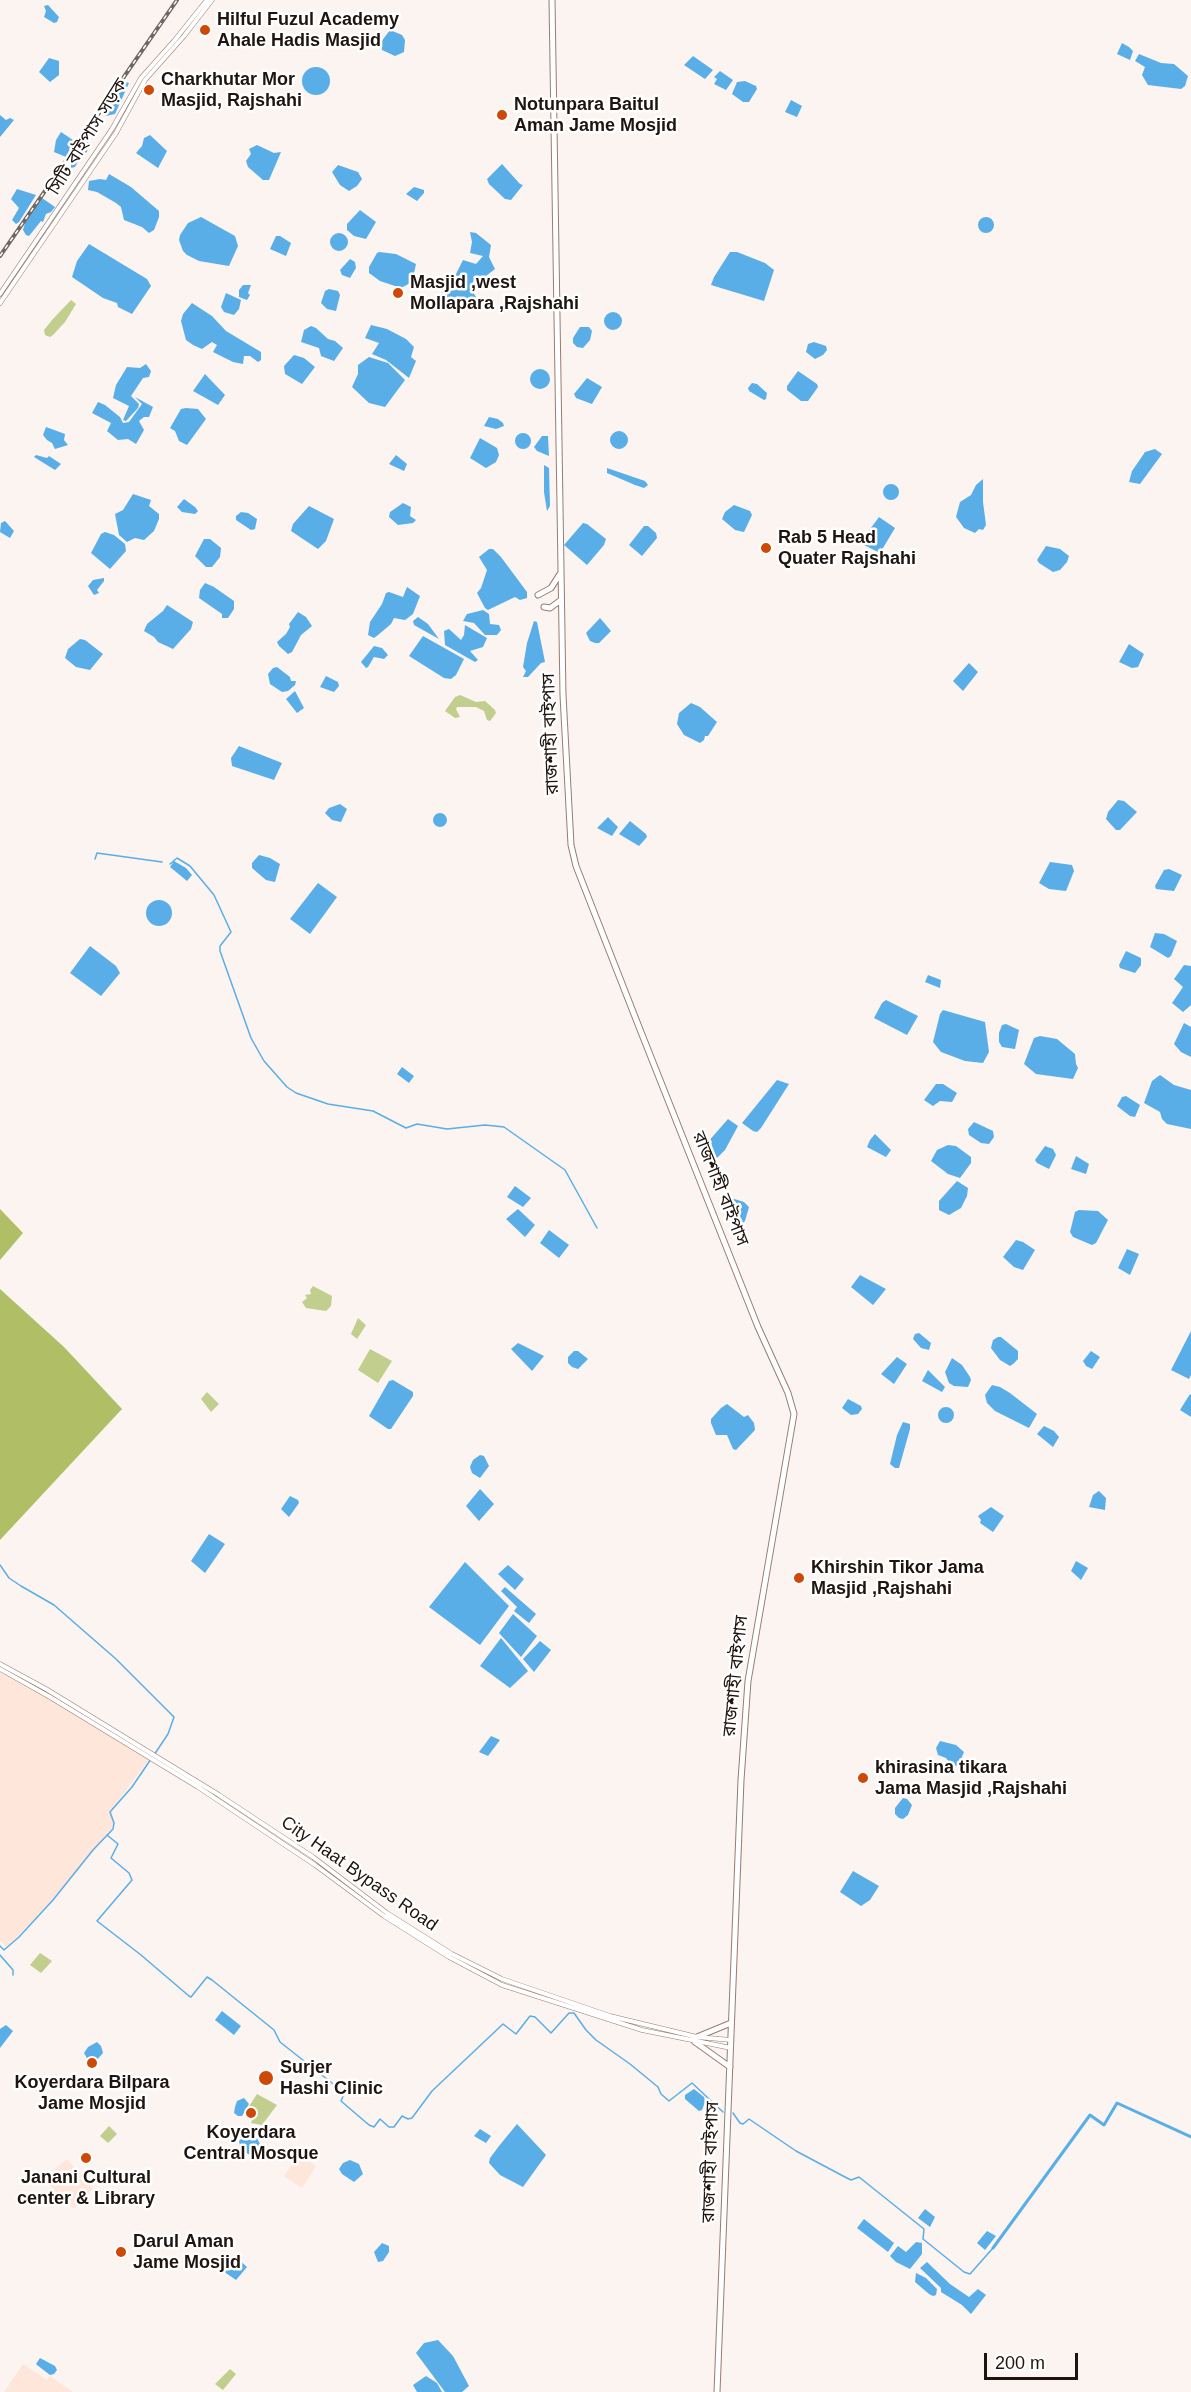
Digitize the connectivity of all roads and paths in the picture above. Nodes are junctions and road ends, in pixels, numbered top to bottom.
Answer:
1 (207, 0) edge
2 (212, 0) edge
3 (552, 0) edge
4 (0, 294) edge
5 (0, 303) edge
6 (561, 571) junction
7 (538, 595) dead end
8 (561, 600) junction
9 (544, 608) dead end
10 (0, 1665) edge
11 (0, 1670) edge
12 (731, 2023) junction
13 (696, 2039) junction
14 (731, 2040) junction
15 (730, 2048) junction
16 (730, 2067) junction
17 (717, 2392) edge

1 - 4 main road, সিটি বাইপাস সড়ক
2 - 5 main road
3 - 6 highway, রাজশাহী বাইপাস
6 - 7 highway
6 - 8 highway, রাজশাহী বাইপাস
8 - 9 highway
8 - 12 highway, রাজশাহী বাইপাস
10 - 13 main road, City Haat Bypass Road
11 - 13 main road, City Haat Bypass Road
12 - 13 highway
12 - 14 highway, রাজশাহী বাইপাস
13 - 14 main road, City Haat Bypass Road
13 - 15 main road, City Haat Bypass Road
13 - 16 highway
14 - 15 highway, রাজশাহী বাইপাস
15 - 16 highway, রাজশাহী বাইপাস
16 - 17 highway, রাজশাহী বাইপাস

